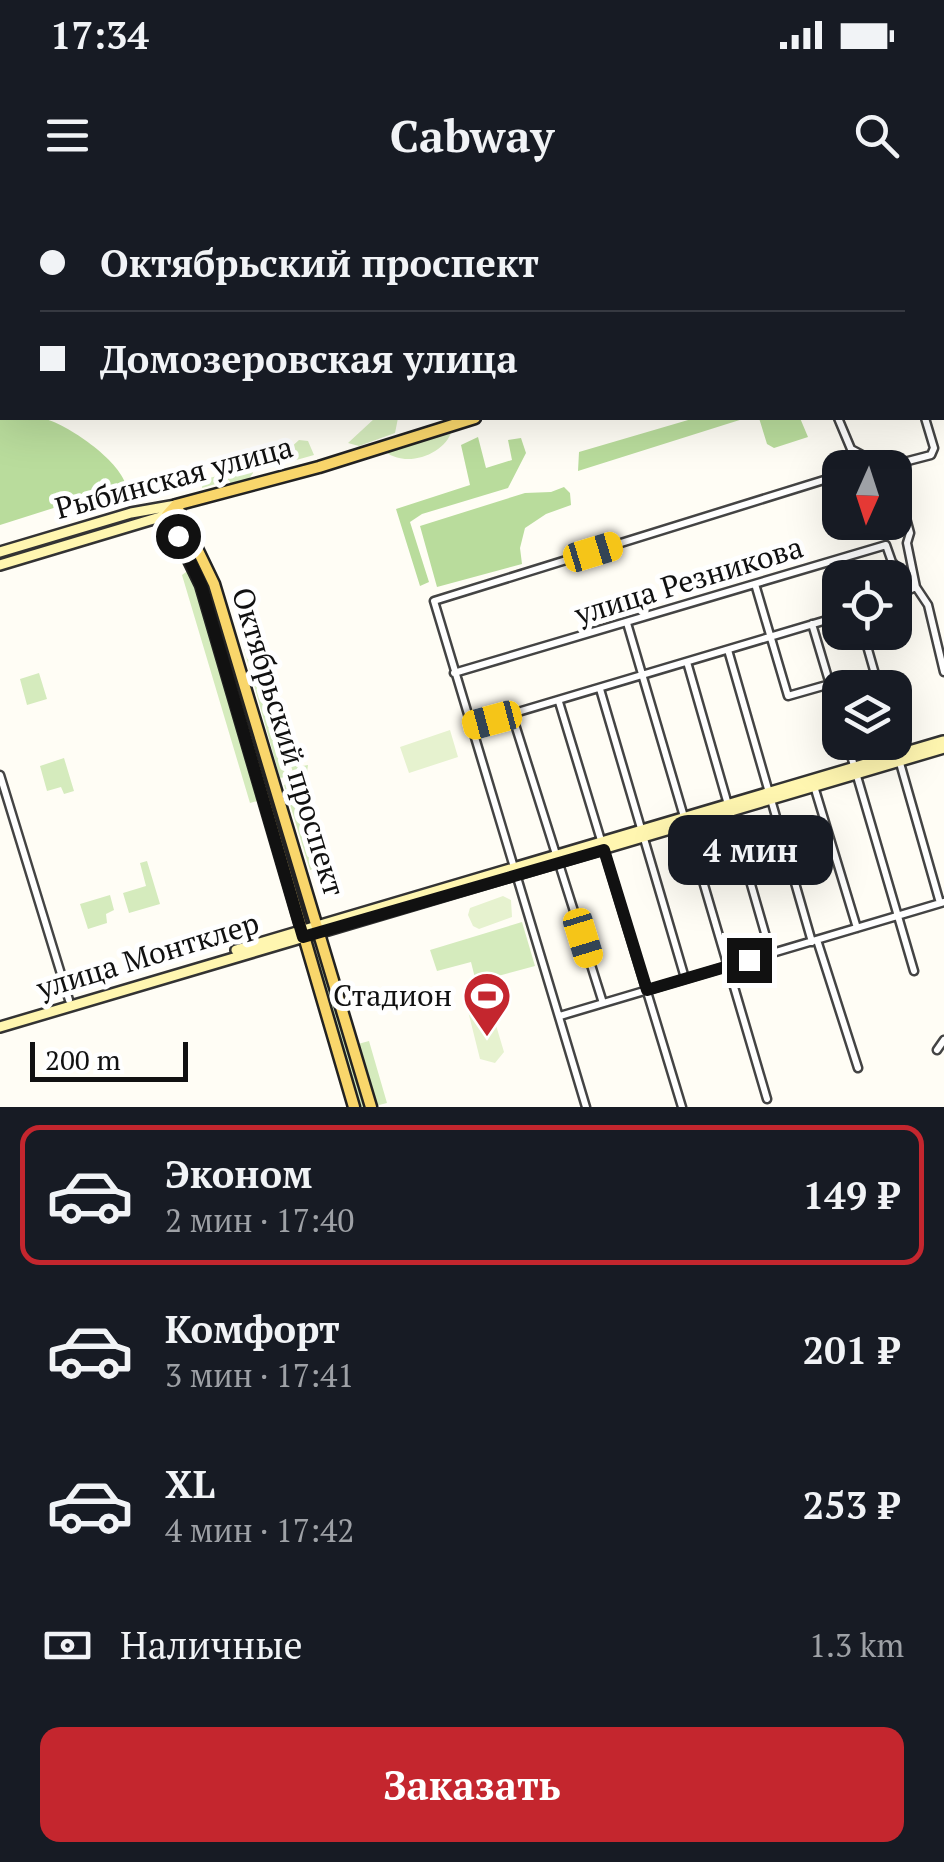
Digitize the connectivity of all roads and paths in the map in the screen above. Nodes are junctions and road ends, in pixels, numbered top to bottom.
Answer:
1 (468, 420) edge
2 (839, 420) edge
3 (926, 420) edge
4 (854, 450) edge
5 (912, 461) edge
6 (822, 481) edge
7 (178, 508) junction
8 (167, 515) junction
9 (908, 540) edge
10 (0, 552) edge
11 (0, 565) edge
12 (755, 584) junction
13 (916, 587) junction
14 (912, 589) edge
15 (822, 621) edge
16 (627, 623) junction
17 (812, 624) junction
18 (770, 637) junction
19 (728, 650) junction
20 (687, 662) junction
21 (826, 670) edge
22 (944, 672) edge
23 (454, 673) junction
24 (643, 676) junction
25 (822, 686) edge
26 (600, 689) junction
27 (559, 702) junction
28 (512, 715) junction
29 (472, 726) junction
30 (944, 745) edge
31 (912, 754) edge
32 (852, 760) edge
33 (891, 760) edge
34 (899, 760) edge
35 (855, 771) junction
36 (0, 775) edge
37 (814, 784) junction
38 (770, 797) junction
39 (729, 809) junction
40 (687, 822) junction
41 (643, 835) junction
42 (602, 847) junction
43 (559, 860) junction
44 (516, 872) junction
45 (942, 903) edge
46 (897, 917) junction
47 (857, 928) junction
48 (318, 929) junction
49 (302, 934) junction
50 (814, 941) junction
51 (770, 954) junction
52 (728, 966) junction
53 (914, 971) dead end
54 (685, 978) junction
55 (647, 990) junction
56 (69, 1000) junction
57 (603, 1003) junction
58 (560, 1016) junction
59 (0, 1024) edge
60 (858, 1068) dead end
61 (767, 1100) dead end
62 (354, 1107) edge
63 (370, 1107) edge
64 (586, 1107) edge
65 (682, 1107) edge

1 - 7 main road, Рыбинская улица
2 - 4 street
3 - 5 street
6 - 23 street
7 - 8 main road
7 - 10 street, Рыбинская улица
7 - 48 main road, Октябрьский проспект
8 - 11 street
8 - 49 main road, Октябрьский проспект
9 - 13 street
12 - 13 street, улица Резникова
12 - 16 street, улица Резникова
12 - 18 street
13 - 14 street
13 - 22 street
15 - 17 street
16 - 23 street, улица Резникова
16 - 24 street
17 - 18 street
17 - 21 street
18 - 19 street
18 - 25 street
19 - 20 street
19 - 38 street
20 - 24 street
20 - 39 street
23 - 29 street
24 - 26 street
24 - 40 street
26 - 27 street
26 - 41 street
27 - 28 street
27 - 42 street
28 - 29 street
28 - 43 street
29 - 44 street
30 - 31 street, улица Монтклер
32 - 35 street
33 - 35 street, улица Монтклер
34 - 45 street
35 - 37 street, улица Монтклер
35 - 46 street
36 - 56 street
37 - 38 street, улица Монтклер
37 - 47 street
38 - 39 street, улица Монтклер
38 - 50 street
39 - 40 street, улица Монтклер
39 - 51 street
40 - 41 street, улица Монтклер
40 - 52 street
41 - 42 street, улица Монтклер
41 - 54 street
42 - 43 street, улица Монтклер
42 - 55 street
43 - 44 street, улица Монтклер
43 - 57 street
44 - 48 street, улица Монтклер
44 - 58 street
45 - 46 street
46 - 47 street
46 - 53 street
47 - 50 street
48 - 49 street, улица Монтклер
48 - 63 main road, Октябрьский проспект
49 - 56 street, улица Монтклер
49 - 59 street, улица Монтклер
49 - 62 main road, Октябрьский проспект
50 - 51 street
50 - 60 street
51 - 52 street
52 - 54 street
52 - 61 street
54 - 55 street
55 - 57 street
55 - 65 street
56 - 59 street, улица Монтклер
57 - 58 street
58 - 64 street

